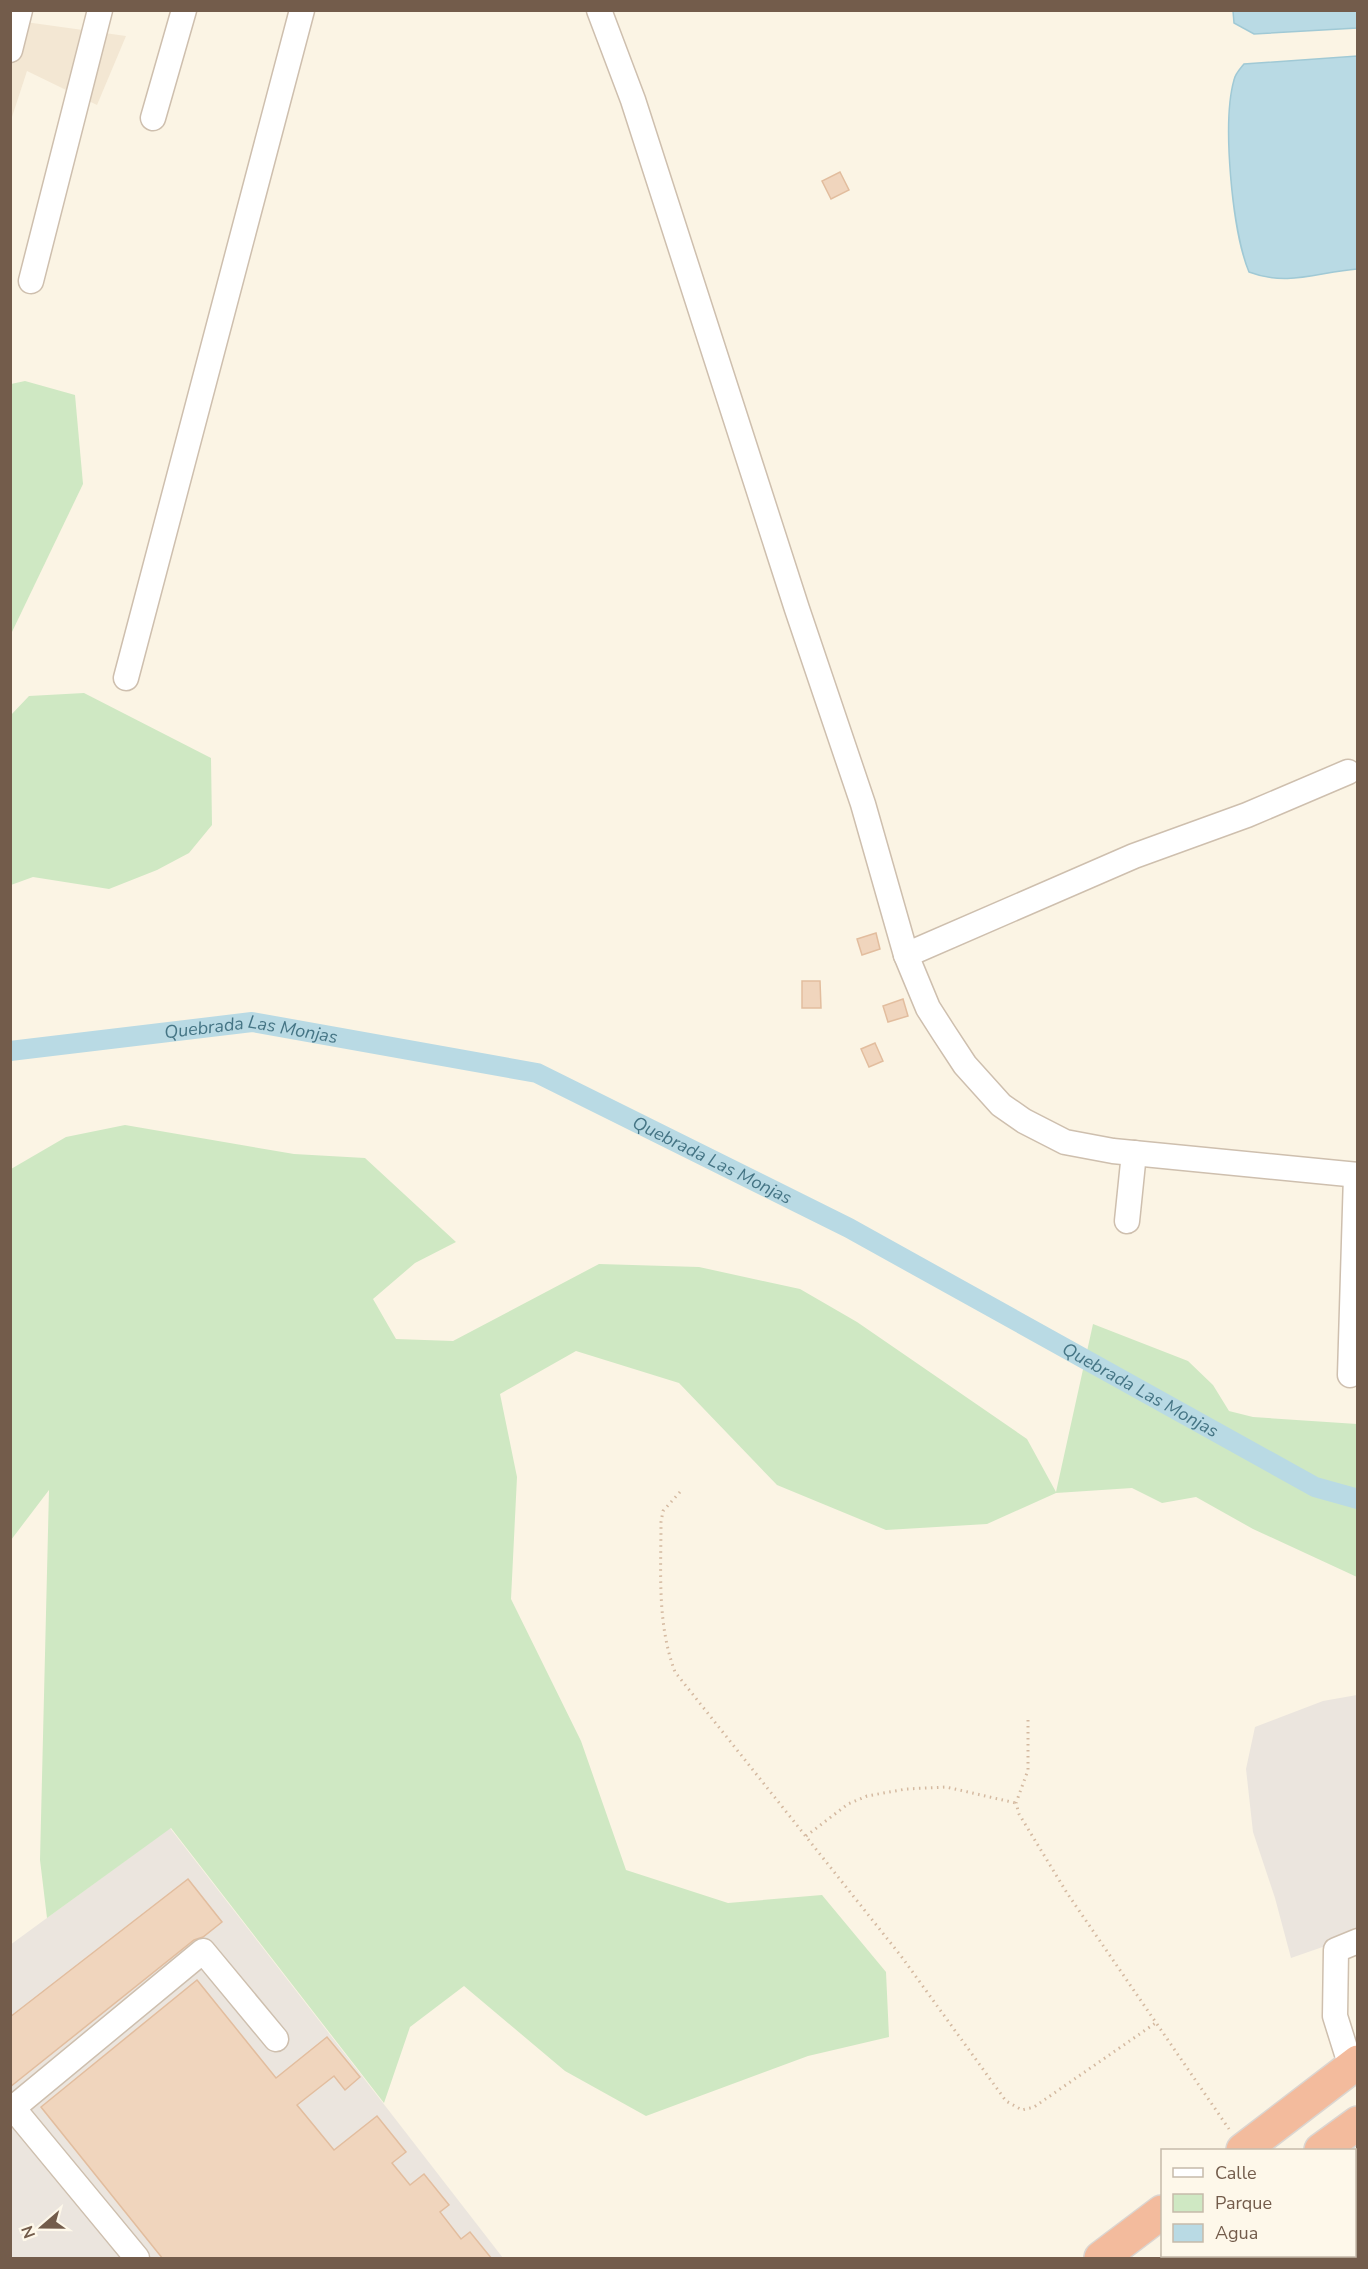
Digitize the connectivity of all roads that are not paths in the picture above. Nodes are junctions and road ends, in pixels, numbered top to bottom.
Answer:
1 (20, 10) edge
2 (100, 10) edge
3 (184, 10) edge
4 (302, 10) edge
5 (599, 10) edge
6 (10, 50) edge
7 (153, 118) dead end
8 (31, 281) dead end
9 (126, 678) dead end
10 (1348, 772) dead end
11 (906, 955) junction
12 (1134, 1153) junction
13 (1357, 1175) edge
14 (1127, 1221) dead end
15 (1350, 1375) dead end
16 (1358, 1941) edge
17 (276, 2039) dead end
18 (1354, 2065) edge
19 (1358, 2123) edge
20 (1246, 2149) edge
21 (1324, 2149) edge
22 (1161, 2213) edge
23 (137, 2259) edge
24 (1101, 2259) edge

1 - 6 street
2 - 8 street
3 - 7 street
4 - 9 street
5 - 11 street
10 - 11 street
11 - 12 street
12 - 13 street
12 - 14 street
13 - 15 street
16 - 18 street
17 - 23 street
18 - 20 highway
19 - 21 highway
22 - 24 highway

